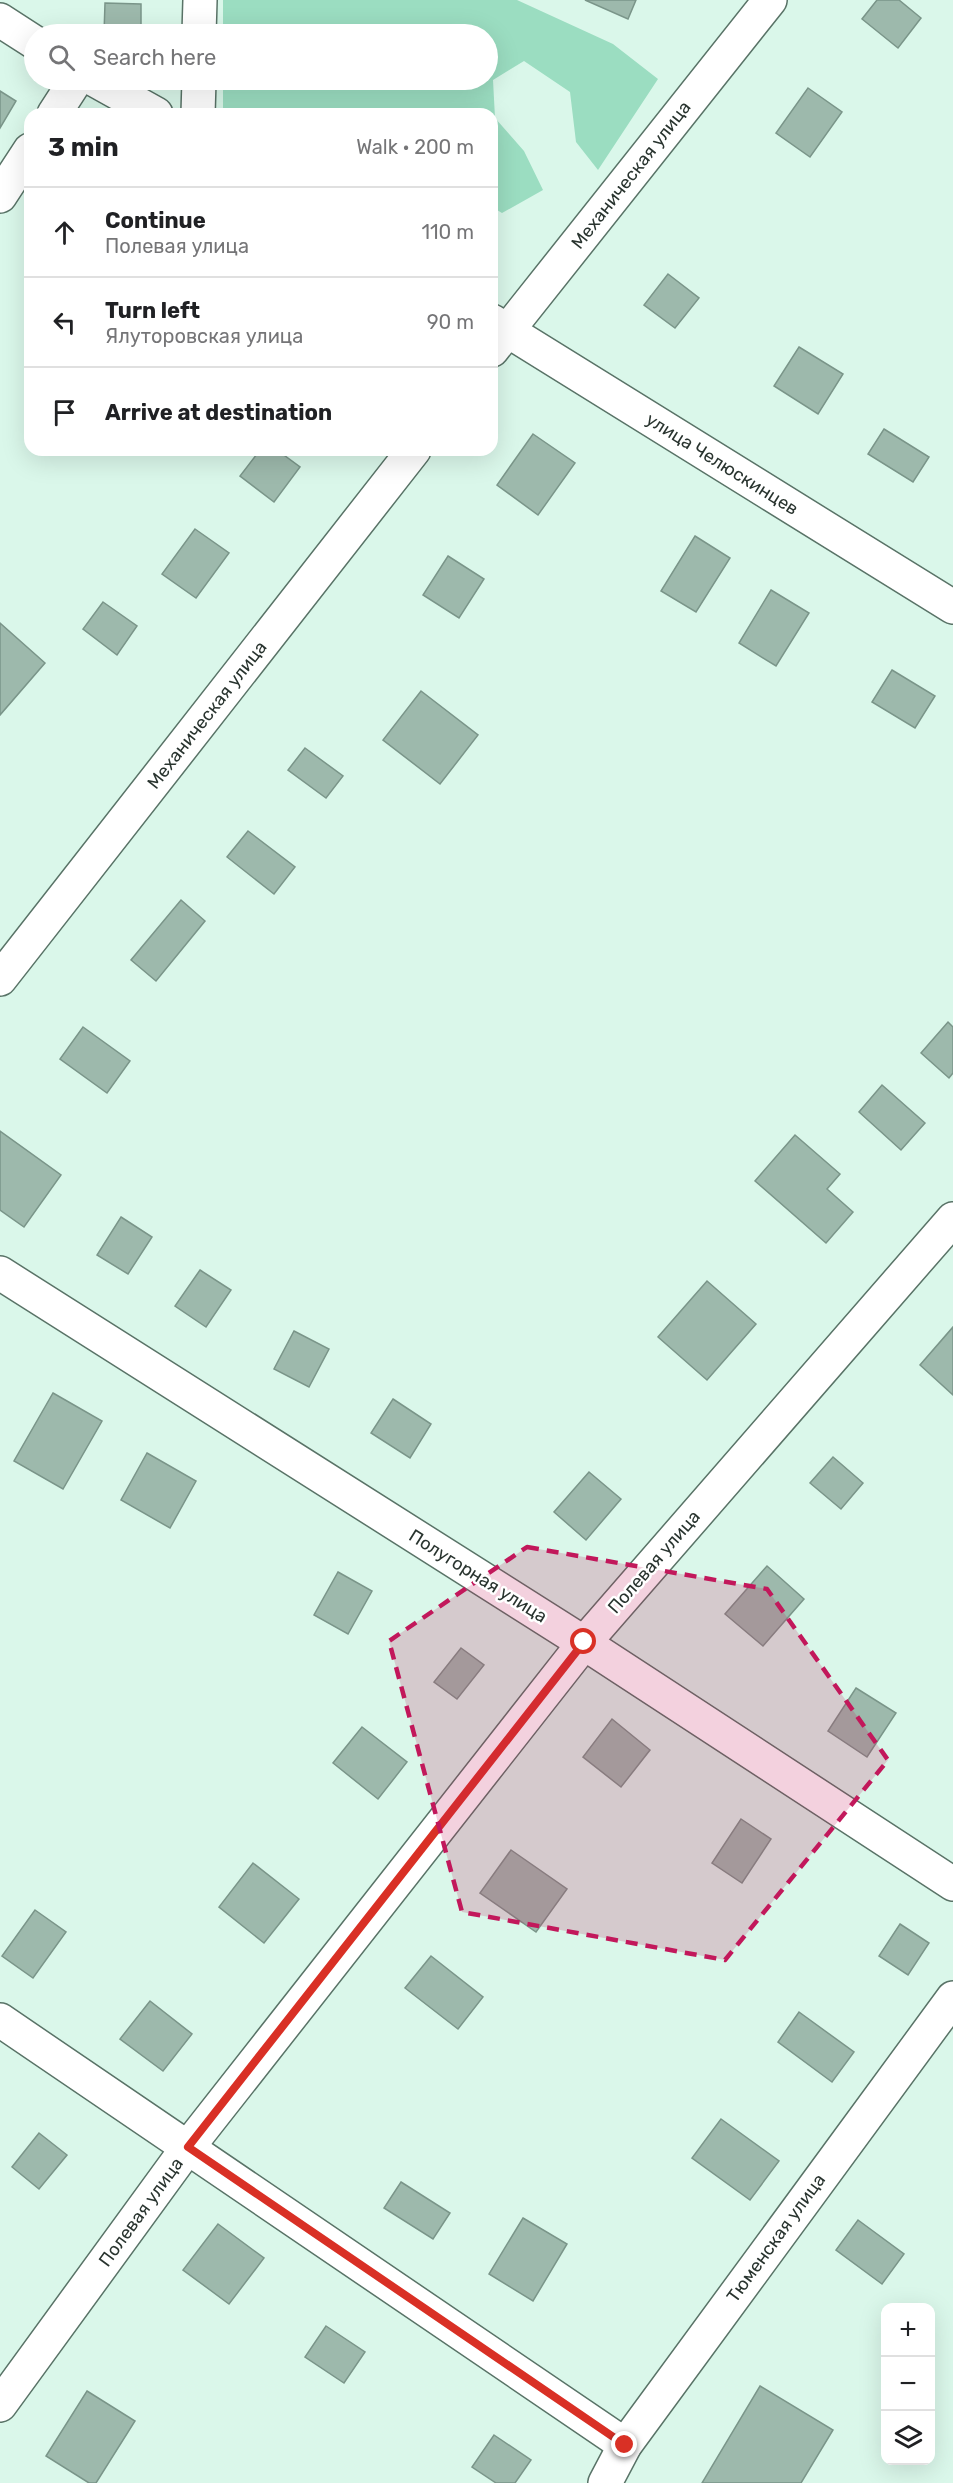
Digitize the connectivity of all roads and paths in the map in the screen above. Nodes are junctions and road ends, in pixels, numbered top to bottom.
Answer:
1 (200, 0) edge
2 (770, 0) edge
3 (0, 20) edge
4 (199, 24) edge
5 (24, 36) edge
6 (70, 90) edge
7 (113, 90) edge
8 (199, 90) edge
9 (58, 108) edge
10 (145, 108) edge
11 (198, 108) edge
12 (24, 159) edge
13 (0, 196) edge
14 (498, 333) edge
15 (498, 335) edge
16 (409, 456) edge
17 (953, 608) edge
18 (0, 979) edge
19 (953, 1219) edge
20 (0, 1273) edge
21 (584, 1642) junction
22 (953, 1884) edge
23 (953, 1998) edge
24 (0, 2020) edge
25 (188, 2147) junction
26 (0, 2405) edge
27 (625, 2445) junction
28 (605, 2483) edge

1 - 4 street
2 - 14 street, Механическая улица
3 - 5 street
6 - 9 street
7 - 10 street
8 - 11 street
12 - 13 street
15 - 17 street, улица Челюскинцев
16 - 18 street, Механическая улица
19 - 21 street, Полевая улица
20 - 21 street, Полугорная улица
21 - 22 street, Полугорная улица
21 - 25 street, Полевая улица
23 - 27 street, Тюменская улица
24 - 25 street
25 - 26 street, Полевая улица
25 - 27 street
27 - 28 street, Тюменская улица

